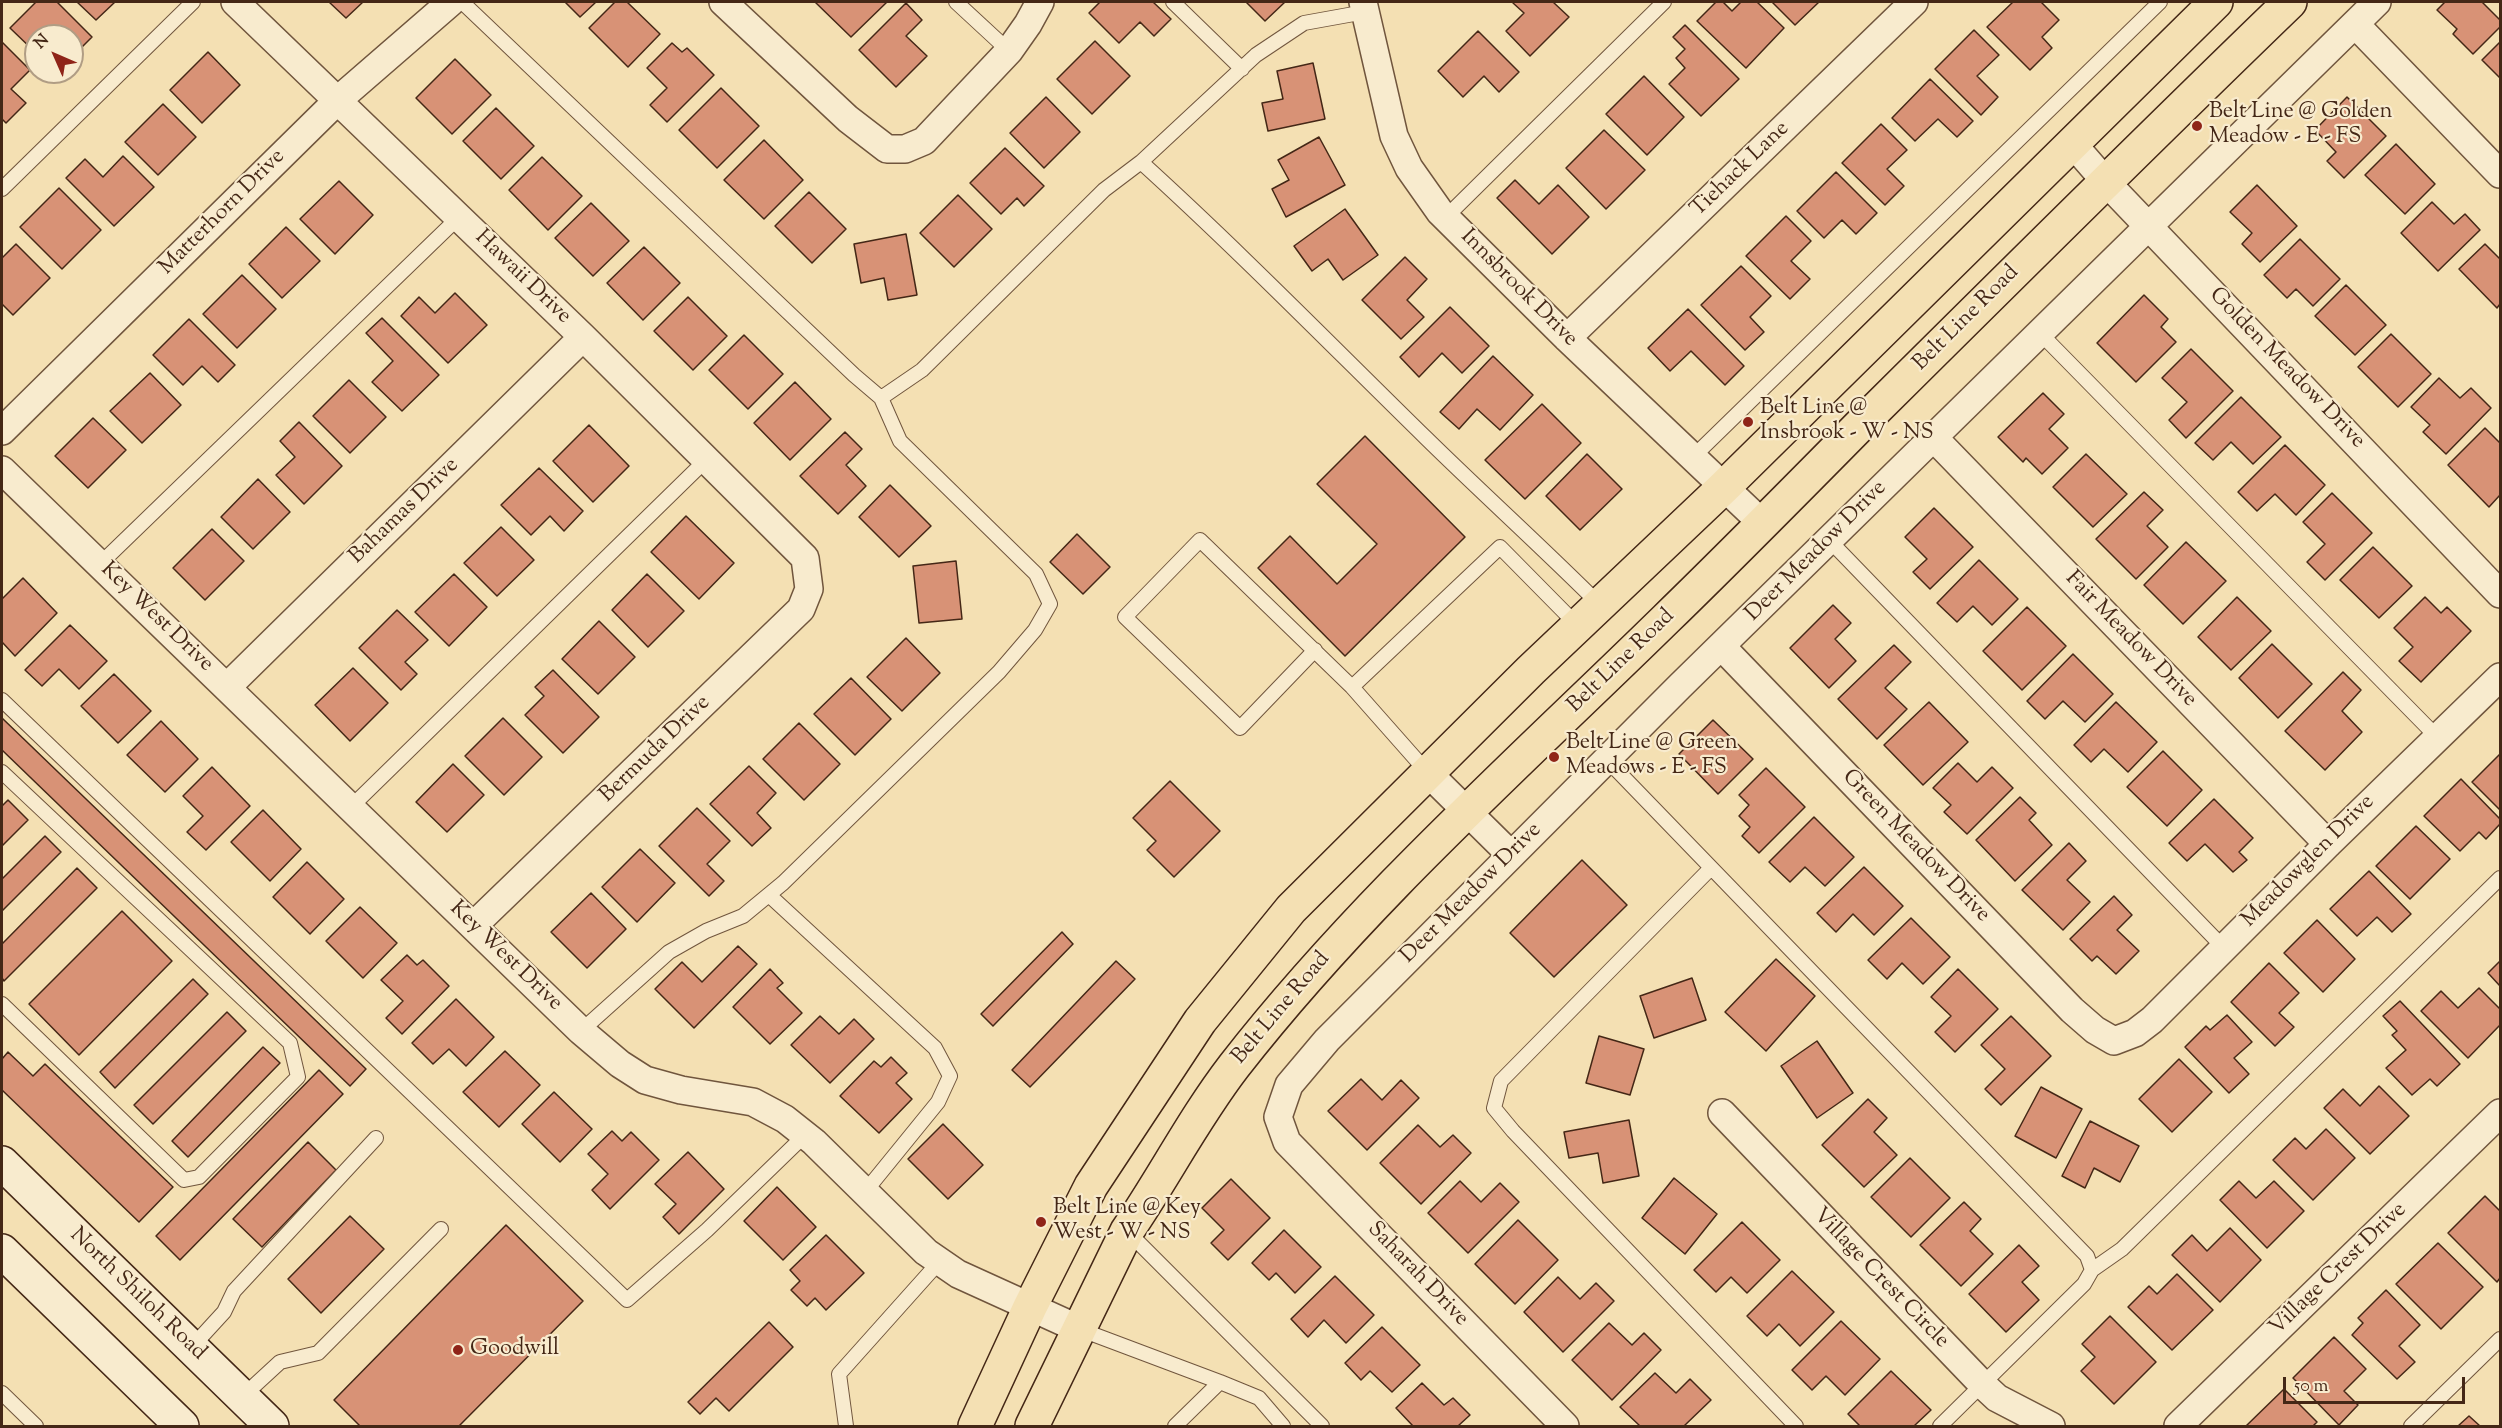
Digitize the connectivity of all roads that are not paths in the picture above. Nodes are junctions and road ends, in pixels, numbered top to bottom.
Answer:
1 (193, 2) edge
2 (235, 2) edge
3 (451, 2) edge
4 (462, 2) edge
5 (723, 2) edge
6 (956, 2) edge
7 (1040, 2) edge
8 (1173, 2) edge
9 (1664, 2) edge
10 (1914, 2) edge
11 (2160, 2) edge
12 (2216, 2) edge
13 (2290, 2) edge
14 (2377, 2) edge
15 (1364, 7) edge
16 (2355, 24) junction
17 (1009, 51) junction
18 (1242, 69) junction
19 (338, 100) junction
20 (2072, 143) junction
21 (1141, 162) junction
22 (2500, 174) edge
23 (2105, 181) junction
24 (2, 189) edge
25 (459, 217) junction
26 (1445, 218) junction
27 (2148, 224) junction
28 (2039, 332) junction
29 (583, 337) junction
30 (1568, 338) junction
31 (881, 398) junction
32 (2, 431) edge
33 (1933, 437) junction
34 (1693, 457) junction
35 (706, 460) junction
36 (2, 470) edge
37 (1725, 487) junction
38 (1762, 523) junction
39 (1829, 540) junction
40 (805, 558) joint
41 (100, 564) junction
42 (2500, 594) edge
43 (1589, 615) junction
44 (1722, 646) junction
45 (1316, 650) junction
46 (2500, 677) edge
47 (227, 687) junction
48 (1352, 687) junction
49 (2, 700) edge
50 (2437, 737) junction
51 (1606, 759) junction
52 (2, 772) edge
53 (1428, 773) junction
54 (351, 807) junction
55 (1468, 812) junction
56 (2328, 844) junction
57 (1510, 854) junction
58 (1711, 868) junction
59 (2500, 878) edge
60 (770, 895) junction
61 (473, 926) junction
62 (2223, 947) junction
63 (4, 1010) edge
64 (581, 1031) junction
65 (2114, 1041) joint
66 (1722, 1113) dead end
67 (2500, 1113) edge
68 (1278, 1117) joint
69 (805, 1135) junction
70 (376, 1138) dead end
71 (2, 1163) edge
72 (864, 1193) junction
73 (441, 1230) dead end
74 (1127, 1231) junction
75 (2, 1251) edge
76 (939, 1261) junction
77 (2092, 1270) junction
78 (1029, 1307) junction
79 (1079, 1329) junction
80 (2500, 1339) edge
81 (191, 1348) junction
82 (1220, 1382) junction
83 (1983, 1385) junction
84 (2, 1393) edge
85 (242, 1397) junction
86 (36, 1426) edge
87 (182, 1426) edge
88 (272, 1426) edge
89 (846, 1426) edge
90 (975, 1426) edge
91 (1032, 1426) edge
92 (1175, 1426) edge
93 (1285, 1426) edge
94 (1322, 1426) edge
95 (1565, 1426) edge
96 (1796, 1426) edge
97 (1940, 1426) edge
98 (2051, 1426) edge
99 (2178, 1426) edge
100 (2411, 1426) edge

1 - 24 lane
2 - 19 street, Hawaii Drive
3 - 19 street, Matterhorn Drive
4 - 31 lane
5 - 17 street
6 - 17 lane
7 - 17 street
8 - 18 lane
9 - 26 lane
10 - 30 street, Tiehack Lane
11 - 34 lane
12 - 20 main road
13 - 23 main road, Belt Line Road
14 - 16 street, Deer Meadow Drive
15 - 18 lane
15 - 26 street, Innsbrook Drive
16 - 22 street
16 - 27 street, Deer Meadow Drive
18 - 21 lane
19 - 25 street, Hawaii Drive
19 - 32 street, Matterhorn Drive
20 - 23 street, Golden Meadow Drive
20 - 37 main road
21 - 31 lane
21 - 43 lane
23 - 27 street, Golden Meadow Drive
23 - 38 main road, Belt Line Road
25 - 29 street, Hawaii Drive
25 - 41 lane
26 - 30 street, Innsbrook Drive
27 - 28 street, Deer Meadow Drive
27 - 42 street, Golden Meadow Drive
28 - 33 street, Deer Meadow Drive
28 - 50 lane
29 - 35 street, Hawaii Drive
29 - 47 street, Bahamas Drive
30 - 34 street, Innsbrook Drive
31 - 60 lane
33 - 39 street, Deer Meadow Drive
33 - 56 street, Fair Meadow Drive
34 - 37 street, Innsbrook Drive
35 - 40 street, Hawaii Drive
35 - 54 lane
36 - 41 street, Key West Drive
37 - 38 street, Innsbrook Drive
37 - 43 main road
38 - 55 main road, Belt Line Road
39 - 44 street, Deer Meadow Drive
39 - 62 lane
40 - 61 street, Bermuda Drive
41 - 47 street, Key West Drive
43 - 48 lane
43 - 53 main road
44 - 51 street, Deer Meadow Drive
44 - 65 street, Green Meadow Drive
45 - 45 lane
45 - 48 lane
46 - 50 street, Meadowglen Drive
47 - 54 street, Key West Drive
48 - 53 lane
49 - 69 lane
50 - 56 street, Meadowglen Drive
51 - 57 street, Deer Meadow Drive
51 - 58 lane
52 - 63 lane
53 - 55 street
53 - 78 main road
54 - 61 street, Key West Drive
55 - 57 street
55 - 74 main road, Belt Line Road
56 - 62 street, Meadowglen Drive
57 - 68 street, Deer Meadow Drive
58 - 77 lane
58 - 96 lane
59 - 77 lane
60 - 64 lane
60 - 72 lane
61 - 64 street, Key West Drive
62 - 65 street, Meadowglen Drive
64 - 69 street, Key West Drive
66 - 83 street, Village Crest Circle
67 - 99 street, Village Crest Drive
68 - 95 street, Saharah Drive
69 - 72 street, Key West Drive
70 - 81 lane
71 - 81 main road, North Shiloh Road
72 - 76 street, Key West Drive
73 - 85 lane
74 - 79 main road, Belt Line Road
74 - 94 lane
75 - 87 main road
76 - 78 street, Key West Drive
76 - 89 lane
77 - 83 lane
78 - 79 street, Key West Drive
78 - 90 main road
79 - 82 lane
79 - 91 main road, Belt Line Road
80 - 100 lane
81 - 85 main road, North Shiloh Road
82 - 92 lane
82 - 93 lane
83 - 97 lane
83 - 98 street, Village Crest Circle
84 - 86 lane
85 - 88 main road, North Shiloh Road

